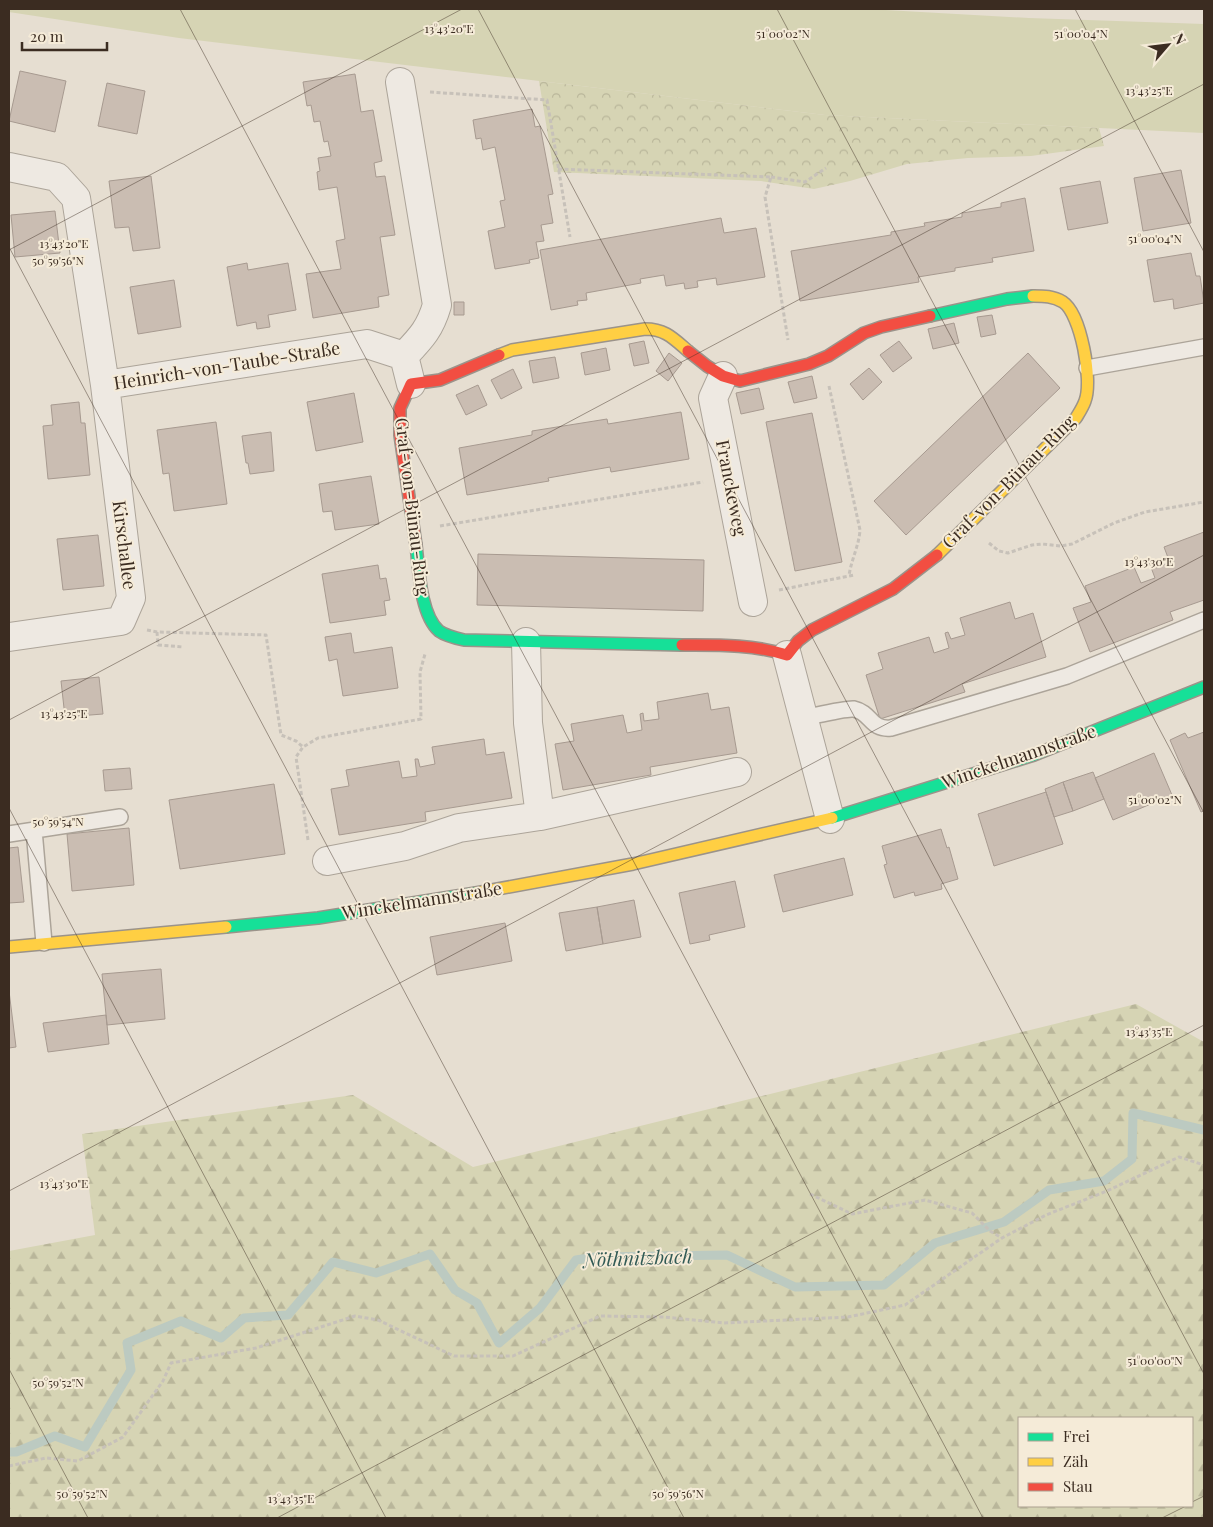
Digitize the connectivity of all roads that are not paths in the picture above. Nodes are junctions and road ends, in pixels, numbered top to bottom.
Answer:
1 (401, 86) road end
2 (9, 167) edge
3 (1204, 347) edge
4 (404, 356) junction
5 (1086, 368) junction
6 (723, 376) junction
7 (411, 384) junction
8 (104, 385) junction
9 (753, 602) dead end
10 (1204, 620) edge
11 (9, 637) edge
12 (526, 642) junction
13 (787, 655) junction
14 (1204, 687) edge
15 (803, 718) junction
16 (737, 772) dead end
17 (540, 816) junction
18 (120, 817) dead end
19 (830, 819) junction
20 (34, 830) junction
21 (9, 834) edge
22 (318, 852) road end
23 (44, 943) junction
24 (9, 947) edge

1 - 4 street
2 - 8 street, Heinrich-von-Taube-Straße
3 - 5 lane
4 - 7 street
4 - 8 street, Heinrich-von-Taube-Straße
5 - 6 street, Graf-von-Bünau-Ring
5 - 13 street, Graf-von-Bünau-Ring
6 - 7 street, Graf-von-Bünau-Ring
6 - 9 street, Franckeweg
7 - 12 street, Graf-von-Bünau-Ring
8 - 11 street, Kirschallee
10 - 15 lane
12 - 13 street
12 - 17 street
13 - 15 street
14 - 19 street, Winckelmannstraße
15 - 19 street
16 - 17 street
17 - 22 street
18 - 20 lane
19 - 23 street, Winckelmannstraße
20 - 21 lane
20 - 23 lane
23 - 24 street, Winckelmannstraße

